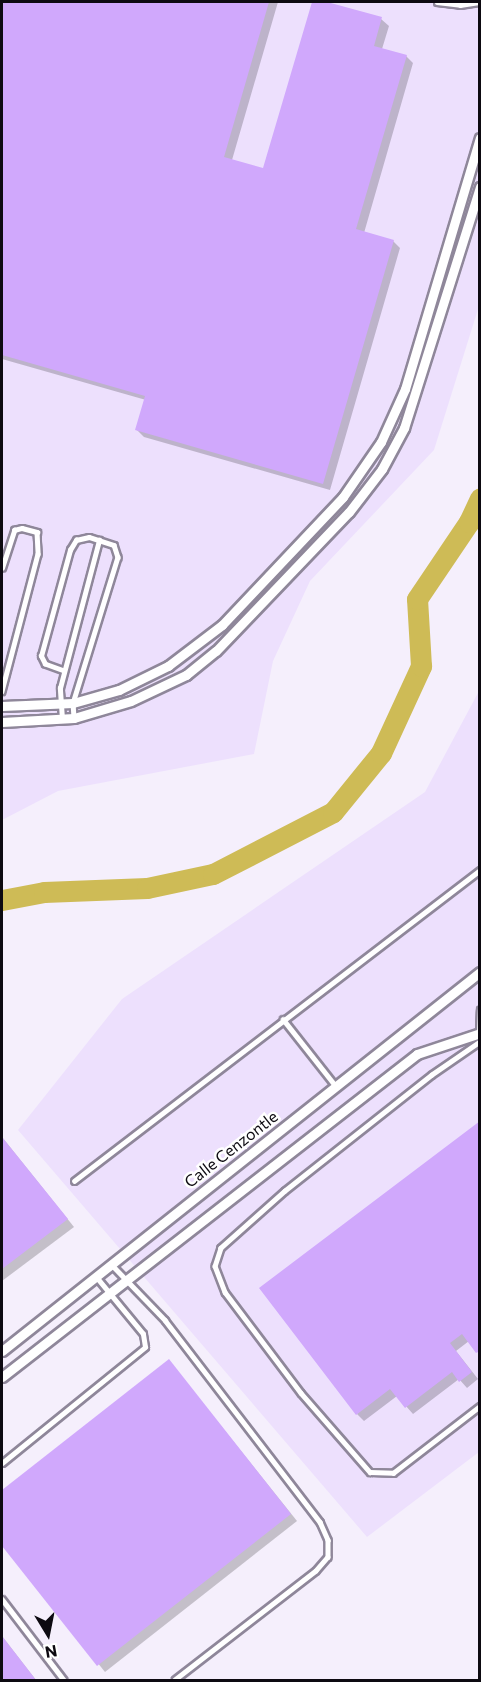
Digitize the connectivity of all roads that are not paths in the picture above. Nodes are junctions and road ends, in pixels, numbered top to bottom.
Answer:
1 (437, 2) edge
2 (479, 2) edge
3 (480, 138) edge
4 (480, 187) edge
5 (99, 540) junction
6 (2, 568) edge
7 (2, 654) edge
8 (9, 655) junction
9 (64, 671) junction
10 (2, 691) edge
11 (73, 703) junction
12 (61, 705) junction
13 (2, 706) edge
14 (74, 718) junction
15 (63, 719) junction
16 (2, 722) edge
17 (480, 870) edge
18 (480, 972) edge
19 (480, 1010) edge
20 (283, 1019) junction
21 (479, 1036) edge
22 (335, 1085) junction
23 (74, 1181) dead end
24 (111, 1264) junction
25 (96, 1277) junction
26 (129, 1278) junction
27 (110, 1291) junction
28 (2, 1351) edge
29 (2, 1377) edge
30 (480, 1406) edge
31 (2, 1463) edge
32 (2, 1599) edge
33 (64, 1680) edge
34 (175, 1680) edge

1 - 2 lane
3 - 11 street
4 - 14 street
5 - 9 lane
5 - 9 lane
5 - 11 lane
6 - 8 lane
7 - 8 lane
8 - 10 lane
9 - 12 lane
11 - 12 street
11 - 14 lane
12 - 13 street
12 - 15 lane
14 - 15 street
15 - 16 street
17 - 20 lane
18 - 22 street, Calle Cenzontle
19 - 21 lane
20 - 22 lane
20 - 23 lane
21 - 26 street
21 - 30 lane
22 - 24 street, Calle Cenzontle
24 - 25 street, Calle Cenzontle
24 - 26 lane
25 - 27 lane
25 - 28 street, Calle Cenzontle
26 - 27 street
26 - 34 lane
27 - 29 street
27 - 31 lane
32 - 33 lane

